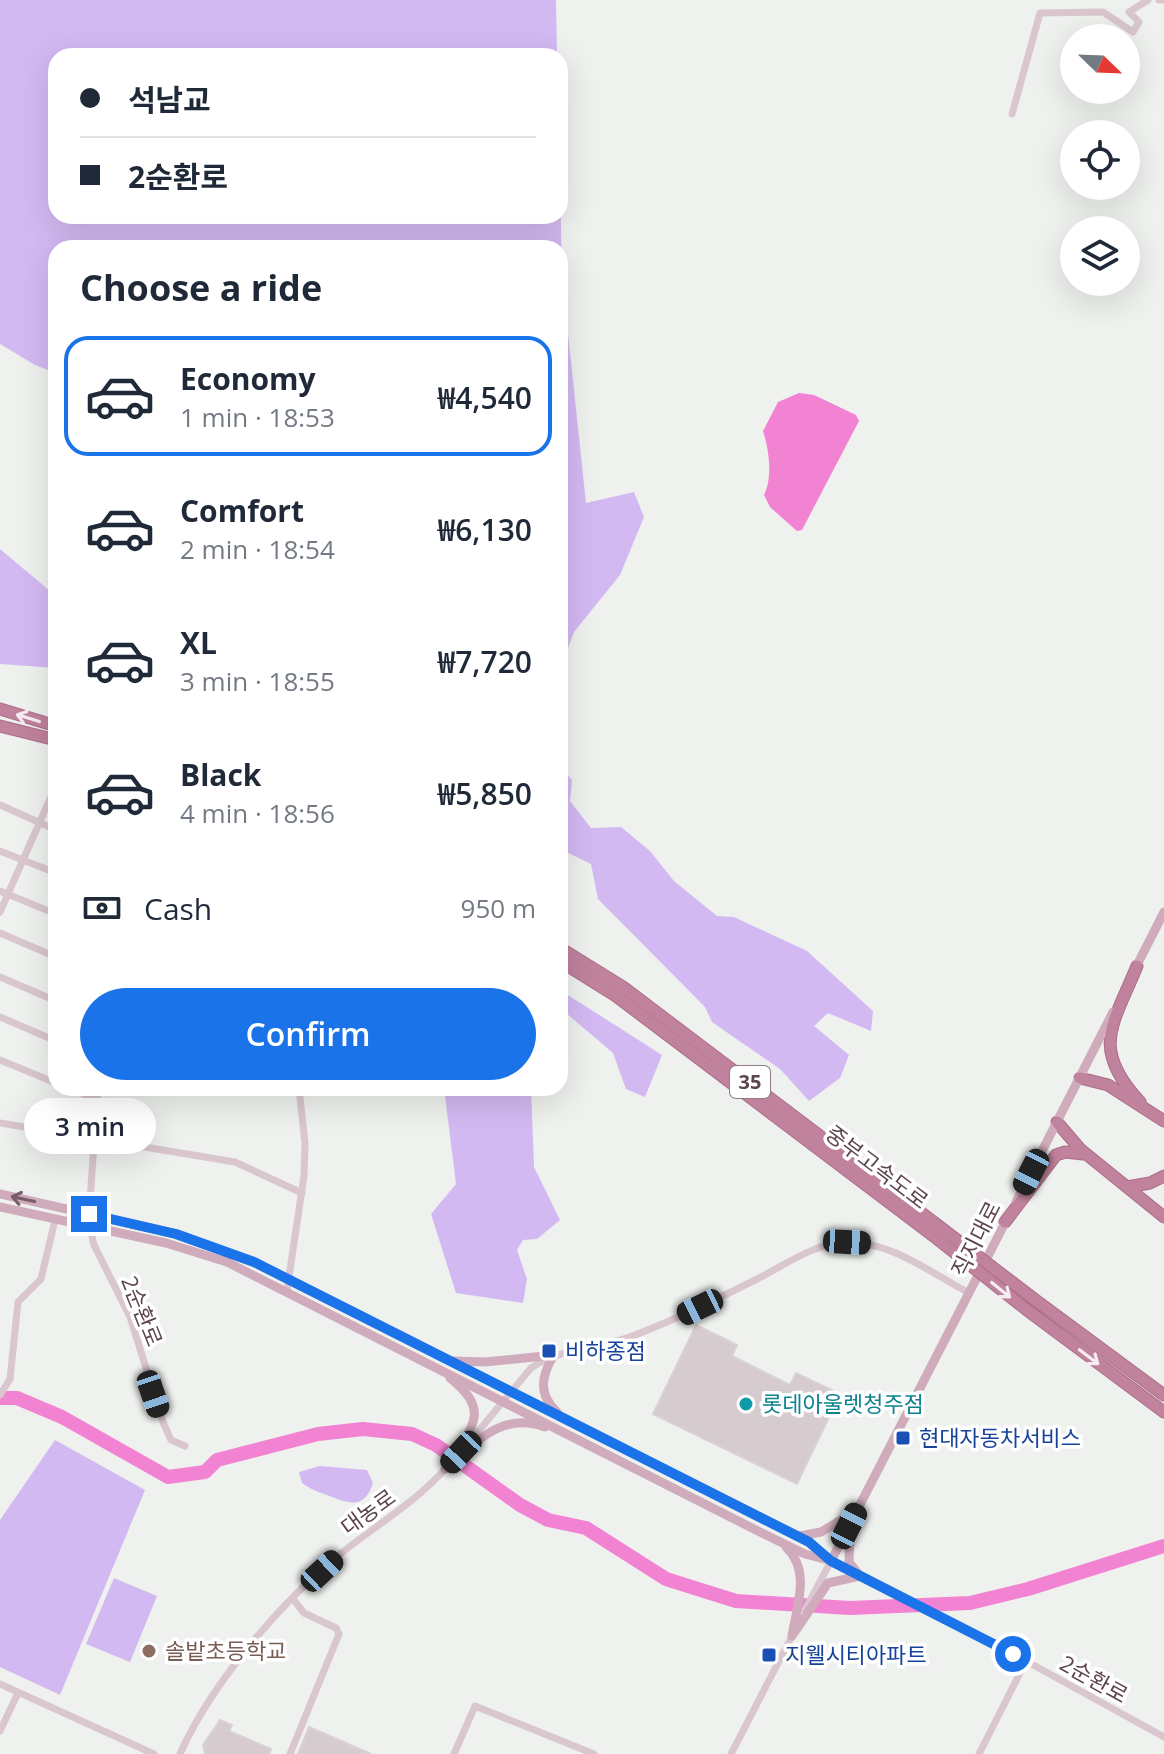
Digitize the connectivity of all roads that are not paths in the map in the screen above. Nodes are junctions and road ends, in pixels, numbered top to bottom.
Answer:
1 (1148, 0) edge
2 (1012, 114) dead end
3 (0, 709) edge
4 (48, 724) edge
5 (0, 726) edge
6 (48, 738) edge
7 (48, 802) edge
8 (0, 805) edge
9 (38, 822) junction
10 (48, 826) edge
11 (0, 851) edge
12 (22, 860) junction
13 (48, 870) edge
14 (4, 892) edge
15 (48, 911) edge
16 (0, 912) edge
17 (1164, 912) edge
18 (0, 933) edge
19 (568, 953) edge
20 (48, 954) edge
21 (568, 966) edge
22 (1137, 966) junction
23 (0, 977) edge
24 (48, 998) edge
25 (0, 1017) edge
26 (48, 1038) edge
27 (0, 1060) edge
28 (1080, 1078) junction
29 (48, 1080) edge
30 (88, 1096) edge
31 (98, 1096) edge
32 (300, 1096) edge
33 (98, 1100) junction
34 (1140, 1102) junction
35 (1164, 1121) edge
36 (1057, 1122) junction
37 (0, 1123) edge
38 (93, 1140) junction
39 (1086, 1154) junction
40 (1164, 1176) edge
41 (1127, 1187) junction
42 (302, 1193) junction
43 (0, 1194) edge
44 (0, 1207) edge
45 (89, 1214) junction
46 (1164, 1217) edge
47 (55, 1220) junction
48 (1005, 1222) junction
49 (90, 1227) junction
50 (934, 1229) junction
51 (288, 1285) junction
52 (969, 1293) junction
53 (554, 1355) junction
54 (537, 1357) junction
55 (451, 1361) junction
56 (434, 1365) junction
57 (531, 1368) junction
58 (512, 1392) junction
59 (0, 1395) edge
60 (1164, 1395) edge
61 (505, 1401) junction
62 (1164, 1412) edge
63 (563, 1418) junction
64 (477, 1434) junction
65 (586, 1444) junction
66 (185, 1446) dead end
67 (445, 1469) junction
68 (857, 1510) junction
69 (798, 1536) junction
70 (780, 1542) junction
71 (831, 1561) junction
72 (860, 1576) junction
73 (821, 1586) junction
74 (293, 1599) junction
75 (795, 1631) junction
76 (1026, 1661) junction
77 (0, 1684) edge
78 (18, 1693) junction
79 (0, 1731) edge
80 (1164, 1737) edge
81 (154, 1754) edge
82 (180, 1754) edge
83 (290, 1754) edge
84 (454, 1754) edge
85 (594, 1754) edge
86 (731, 1754) edge
87 (979, 1754) edge

1 - 2 street
4 -> 3 highway
5 - 6 highway
7 - 9 street
8 - 9 street
9 - 10 street
9 - 12 street
11 - 12 street
12 - 13 street
12 - 14 street
14 - 15 street
14 - 16 street
17 - 22 main road, 직지대로
18 - 20 street
19 - 50 highway, 중부고속도로 / 35
21 - 50 highway, 중부고속도로 / 35
22 - 28 main road, 직지대로
22 - 34 highway
23 - 24 street
25 - 26 street
27 - 29 street
28 - 34 highway
28 - 36 main road, 직지대로
30 - 33 street
31 - 33 street
32 - 42 street
33 - 38 street
34 - 35 highway
36 - 39 highway
36 - 48 main road, 직지대로
37 - 38 street
38 - 42 street
38 - 45 street
39 - 41 highway
39 - 48 highway
40 - 41 highway
41 - 46 highway
42 - 51 street
45 -> 43 main road
44 - 47 main road
45 - 51 main road
47 - 49 main road
47 - 59 street
48 - 52 main road, 직지대로
49 - 51 main road
49 - 66 street, 2순환로
50 - 60 highway, 중부고속도로 / 35, bridge
50 -> 62 highway, 중부고속도로 / 35, bridge
51 - 55 main road
51 - 56 main road
52 - 53 street
52 - 68 main road, 직지대로
53 - 54 main road
53 - 57 street
53 - 63 main road
54 - 55 main road
54 - 57 street
55 - 58 main road
56 - 61 main road
56 - 64 main road
57 - 58 street
58 - 61 street
58 - 63 main road
61 - 64 street
61 - 65 main road
63 - 69 main road
64 - 65 main road
64 - 67 main road
64 - 67 main road
65 - 70 main road
67 - 74 street, 대농로
68 - 69 main road
68 - 71 main road, 직지대로
68 - 72 main road
69 - 71 main road
70 - 71 main road
70 - 75 main road
71 - 72 street
71 - 73 street, 직지대로
72 - 73 main road
72 - 76 street, 2순환로
73 - 75 main road
74 - 82 street, 대농로
74 - 83 street
75 - 86 street
76 - 80 street, 2순환로
76 - 87 street
77 - 78 street
78 - 79 street
78 - 81 street
84 - 85 street

